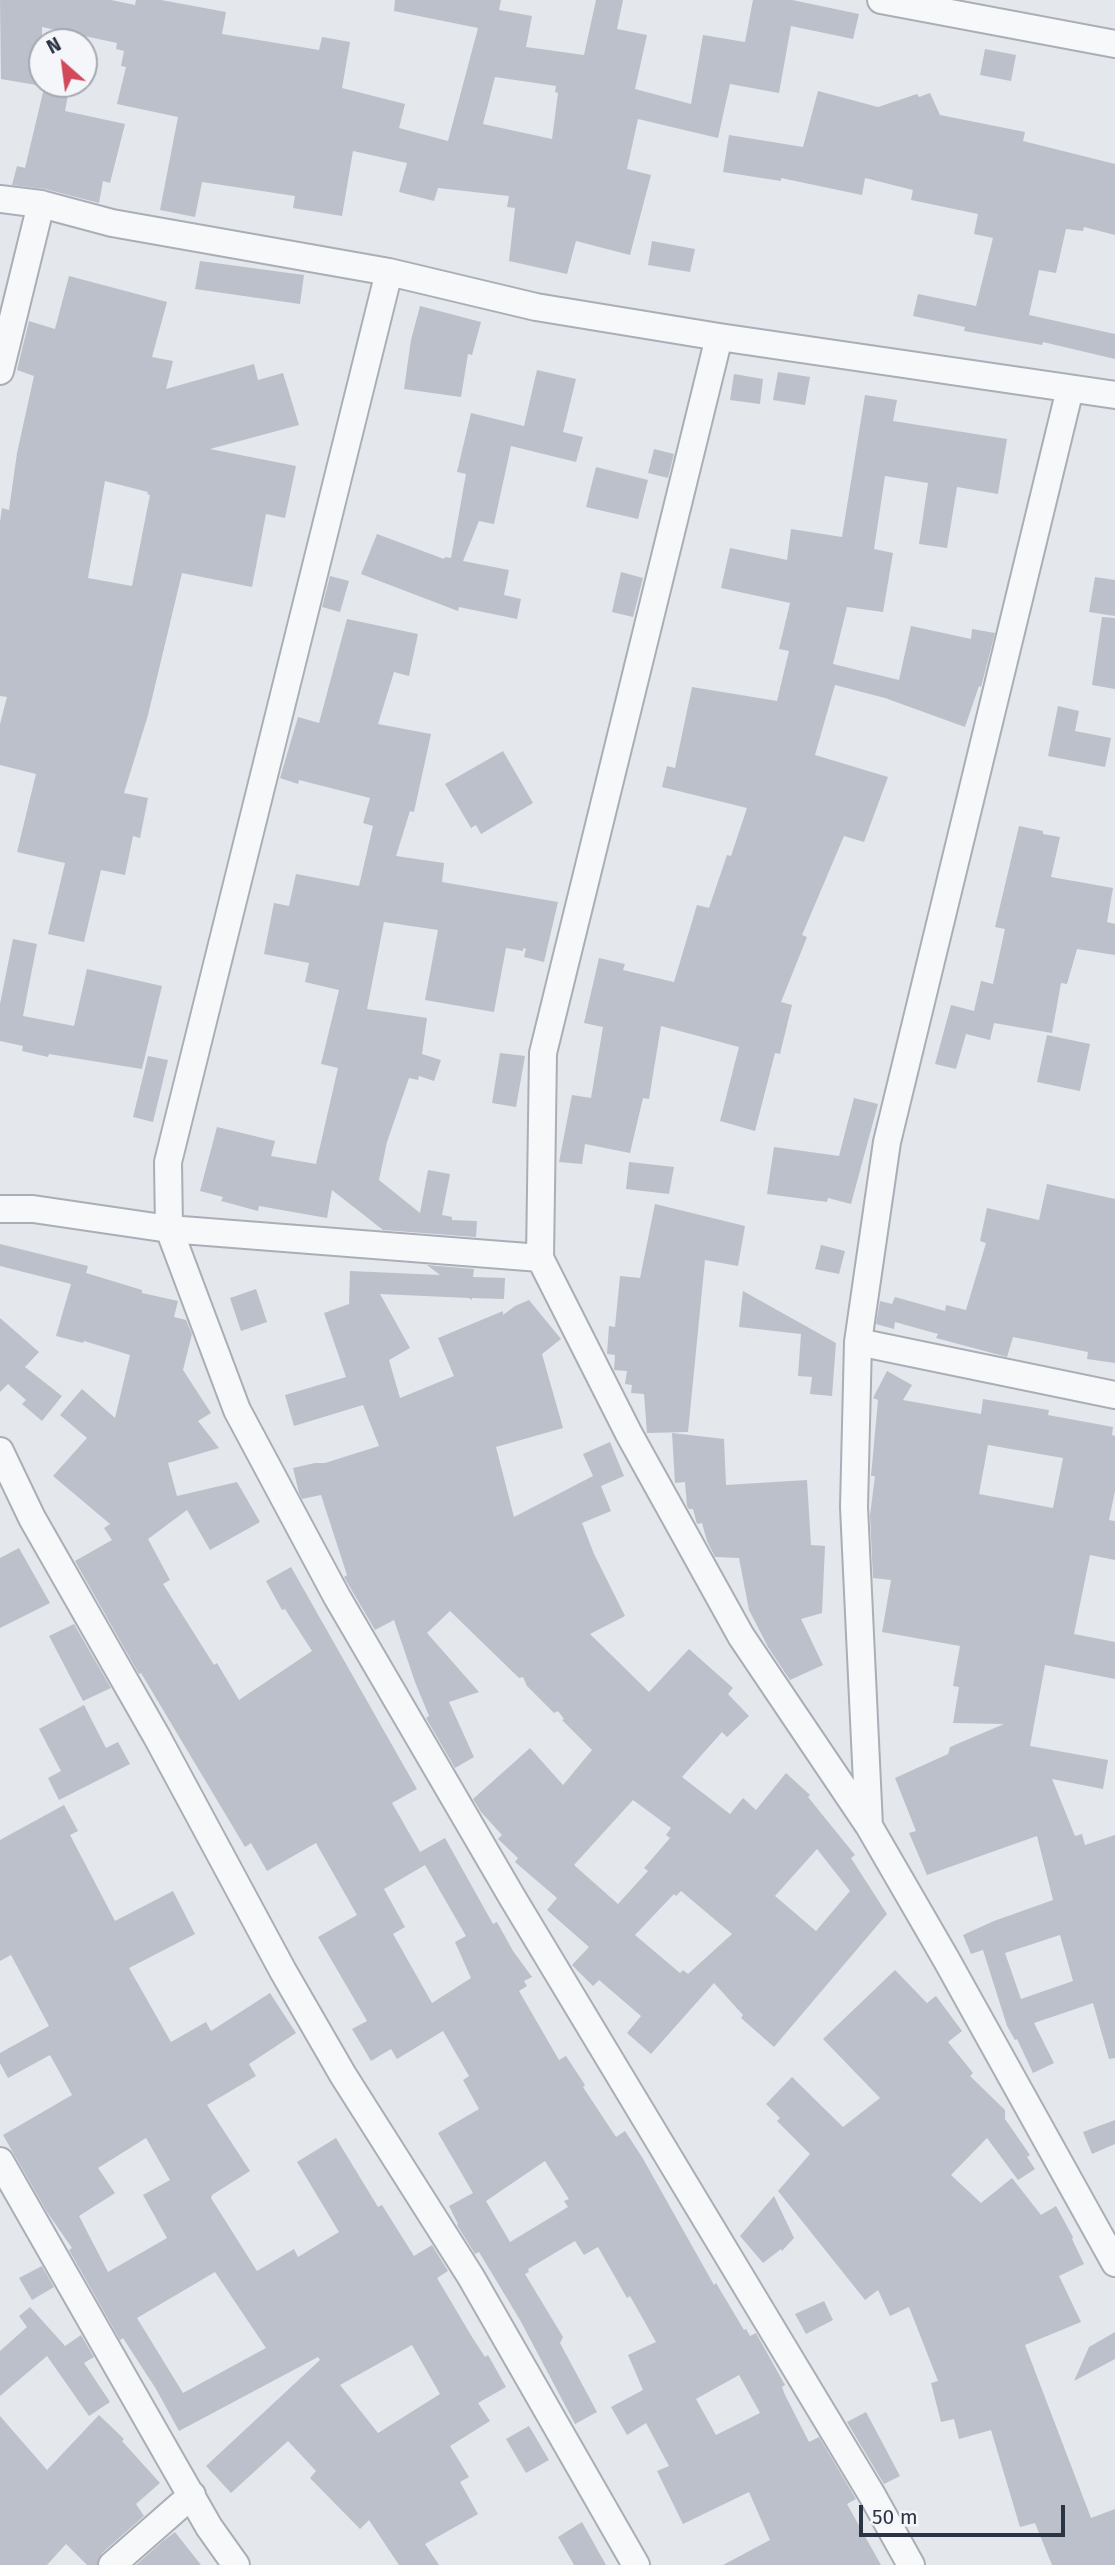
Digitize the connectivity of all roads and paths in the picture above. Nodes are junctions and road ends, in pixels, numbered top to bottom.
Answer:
1 (881, 0) edge
2 (1115, 44) edge
3 (0, 199) edge
4 (41, 204) junction
5 (389, 272) junction
6 (719, 337) junction
7 (0, 371) edge
8 (1070, 389) junction
9 (1115, 395) edge
10 (0, 1209) edge
11 (169, 1229) junction
12 (540, 1258) junction
13 (858, 1342) junction
14 (1115, 1395) edge
15 (0, 1451) edge
16 (869, 1826) junction
17 (0, 2161) edge
18 (10, 2206) edge
19 (1115, 2263) edge
20 (192, 2496) junction
21 (112, 2565) edge
22 (236, 2565) edge
23 (636, 2565) edge
24 (911, 2565) edge

1 - 2 street
3 - 4 street
4 - 5 street
4 - 7 street
5 - 6 street
5 - 11 street
6 - 8 street
6 - 12 street
8 - 9 street
8 - 13 street
10 - 11 street
11 - 12 street
11 - 24 street
12 - 16 street
13 - 14 street
13 - 16 street
15 - 23 street
16 - 19 street
17 - 18 street
18 - 20 street
20 - 21 street
20 - 22 street

